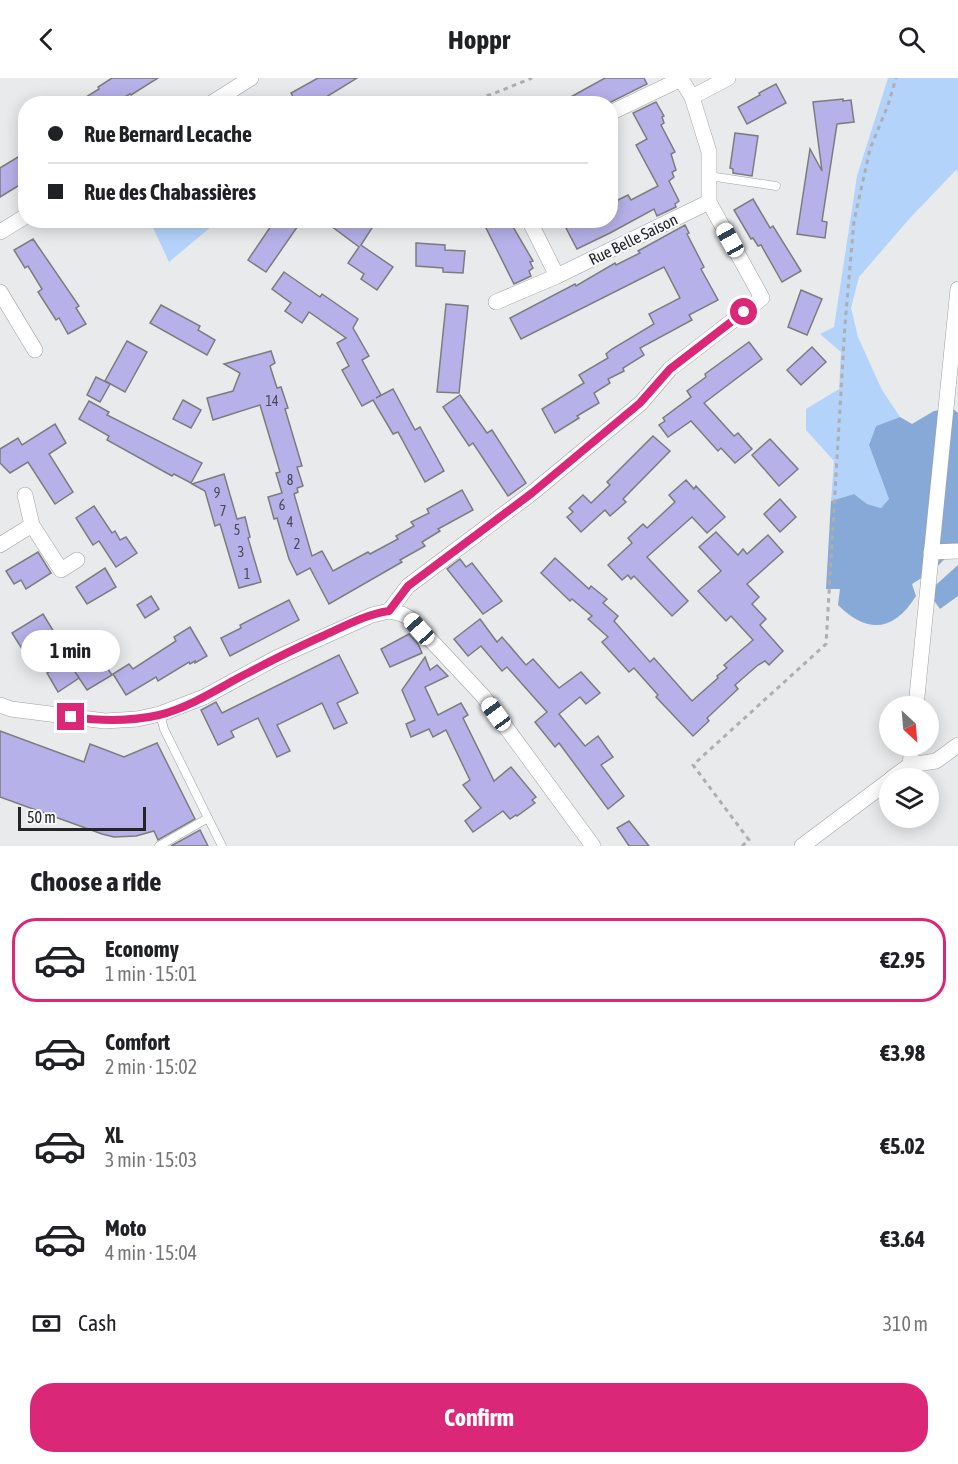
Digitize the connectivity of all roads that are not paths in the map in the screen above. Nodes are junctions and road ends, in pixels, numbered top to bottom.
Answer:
1 (251, 78) edge
2 (728, 78) edge
3 (681, 79) edge
4 (223, 96) edge
5 (692, 97) junction
6 (618, 109) edge
7 (709, 176) junction
8 (776, 186) dead end
9 (709, 202) junction
10 (18, 221) edge
11 (533, 228) edge
12 (0, 232) edge
13 (557, 276) junction
14 (958, 289) edge
15 (0, 292) edge
16 (496, 302) dead end
17 (35, 350) dead end
18 (25, 495) dead end
19 (32, 525) junction
20 (0, 545) edge
21 (958, 550) edge
22 (931, 552) junction
23 (77, 560) dead end
24 (389, 611) junction
25 (917, 696) edge
26 (0, 705) edge
27 (160, 714) junction
28 (958, 745) edge
29 (911, 756) edge
30 (910, 765) junction
31 (906, 768) edge
32 (879, 788) edge
33 (208, 818) junction
34 (159, 846) edge
35 (222, 846) edge
36 (593, 846) edge
37 (802, 846) edge

1 - 4 street
2 - 5 street
3 - 5 street
3 - 6 street
5 - 7 street
7 - 8 lane
7 - 9 street
9 - 13 street, Rue Belle Saison
9 - 24 street
10 - 12 street
11 - 13 street
13 - 16 street, Rue Belle Saison
14 - 22 street
15 - 17 street
18 - 19 street
19 - 20 street
19 - 23 street
21 - 22 street
22 - 25 street
24 - 27 street
24 - 36 street
26 - 27 street
27 - 33 lane
28 - 30 street
29 - 30 street
30 - 31 street
32 - 37 street
33 - 34 lane
33 - 35 lane

